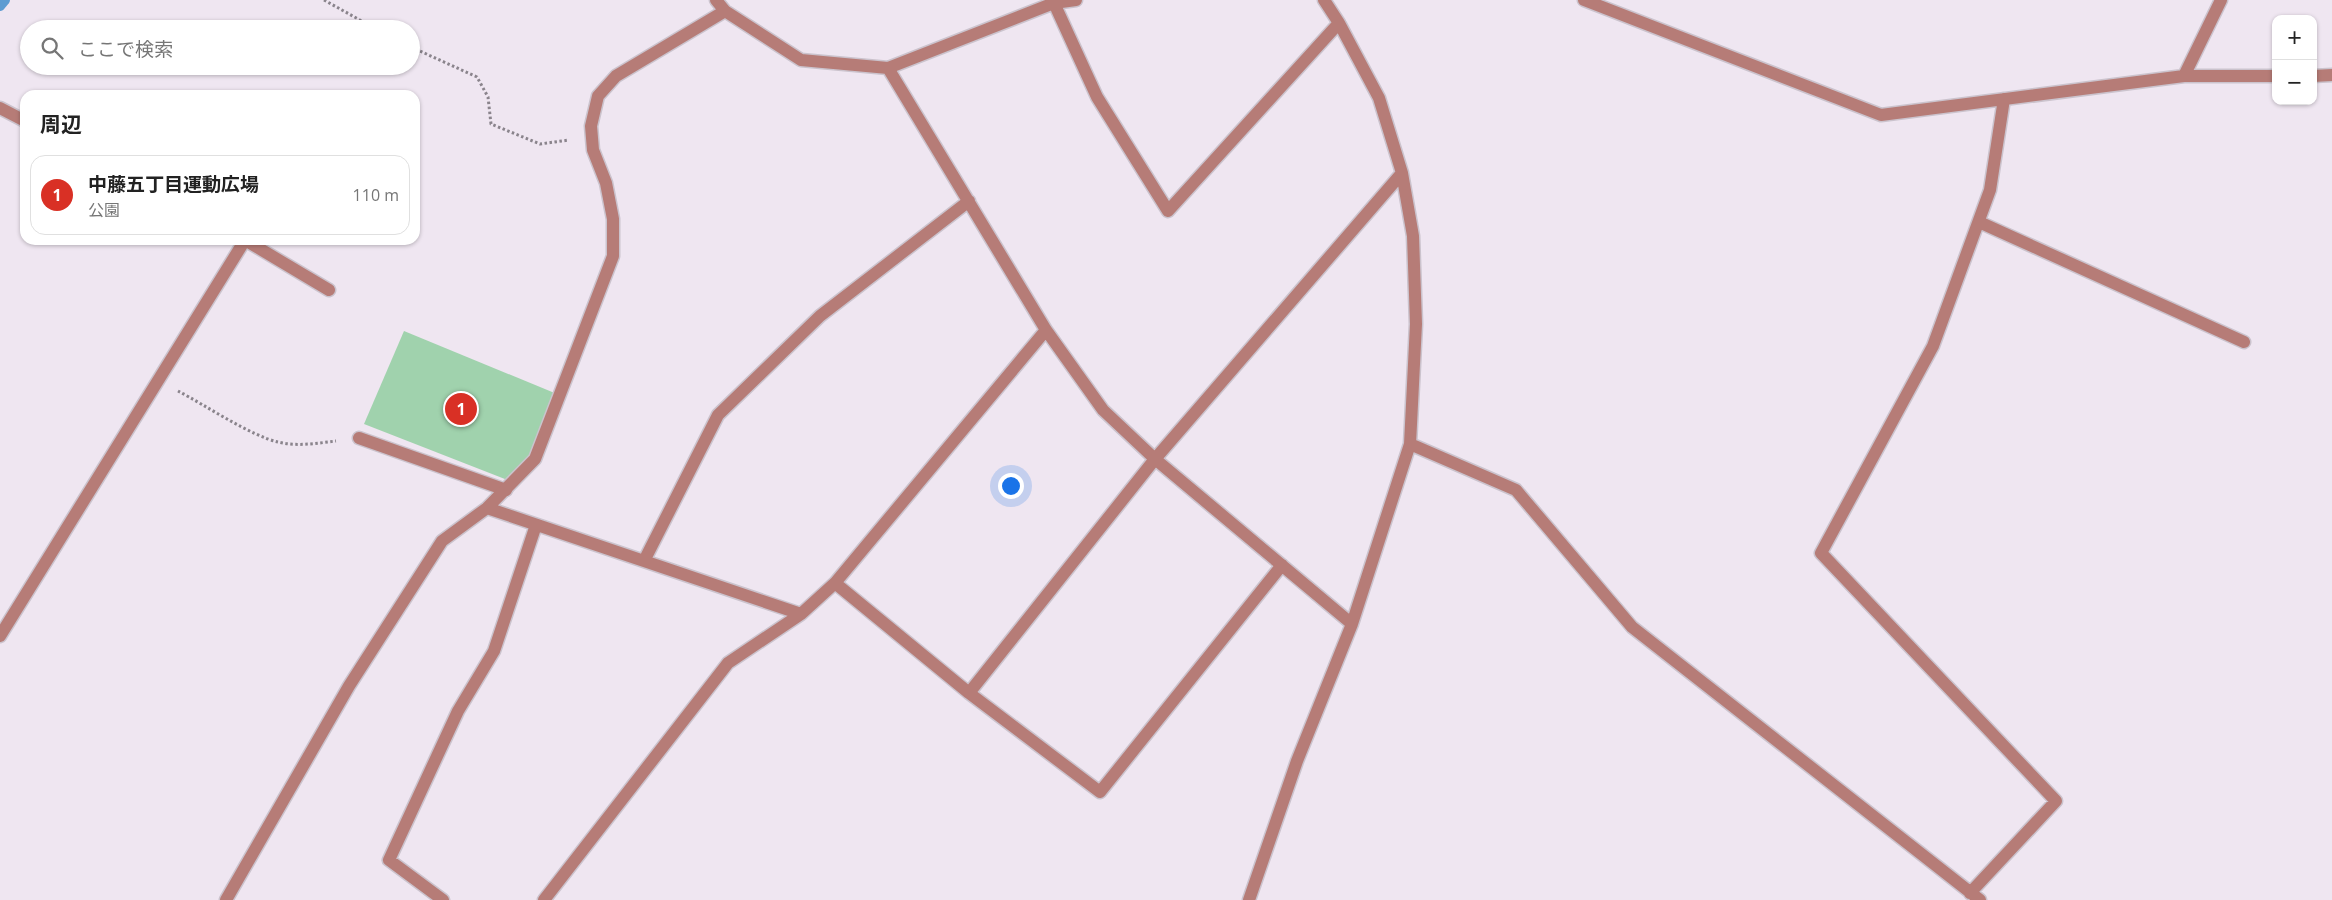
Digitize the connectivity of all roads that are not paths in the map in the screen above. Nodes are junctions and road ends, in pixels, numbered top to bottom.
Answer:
1 (716, 0) edge
2 (1076, 0) edge
3 (1324, 0) edge
4 (1584, 0) edge
5 (2221, 0) edge
6 (1054, 3) junction
7 (725, 11) junction
8 (1339, 23) junction
9 (888, 68) junction
10 (2184, 76) junction
11 (2272, 76) edge
12 (2317, 76) edge
13 (2332, 76) edge
14 (2004, 99) junction
15 (0, 108) edge
16 (20, 118) edge
17 (1402, 173) junction
18 (969, 201) junction
19 (1979, 222) junction
20 (242, 245) edge
21 (253, 245) edge
22 (329, 290) dead end
23 (1046, 330) junction
24 (2244, 342) dead end
25 (359, 438) road end
26 (1410, 444) junction
27 (1155, 459) junction
28 (506, 490) junction
29 (487, 508) junction
30 (536, 525) junction
31 (644, 561) junction
32 (1282, 564) junction
33 (835, 583) junction
34 (801, 614) junction
35 (1352, 624) junction
36 (0, 636) edge
37 (969, 693) junction
38 (1975, 896) edge
39 (226, 900) edge
40 (443, 900) edge
41 (544, 900) edge
42 (1249, 900) edge

1 - 7 street
2 - 6 street
3 - 8 street
4 - 14 street
5 - 10 street
6 - 8 street
6 - 9 street
7 - 9 street
7 - 28 street
8 - 17 street
9 - 18 street
10 - 11 street
10 - 14 street
12 - 13 street
14 - 19 street
15 - 16 street
17 - 26 street
17 - 27 street
18 - 23 street
18 - 31 street
19 - 24 street
19 - 38 street
20 - 36 street
21 - 22 street
23 - 27 street
23 - 33 street
25 - 28 street
26 - 35 street
26 - 38 street
27 - 32 street
27 - 37 street
28 - 29 street
29 - 30 street
29 - 39 street
30 - 31 street
30 - 40 street
31 - 34 street
32 - 35 street
32 - 37 street
33 - 34 street
33 - 37 street
34 - 41 street
35 - 42 street

